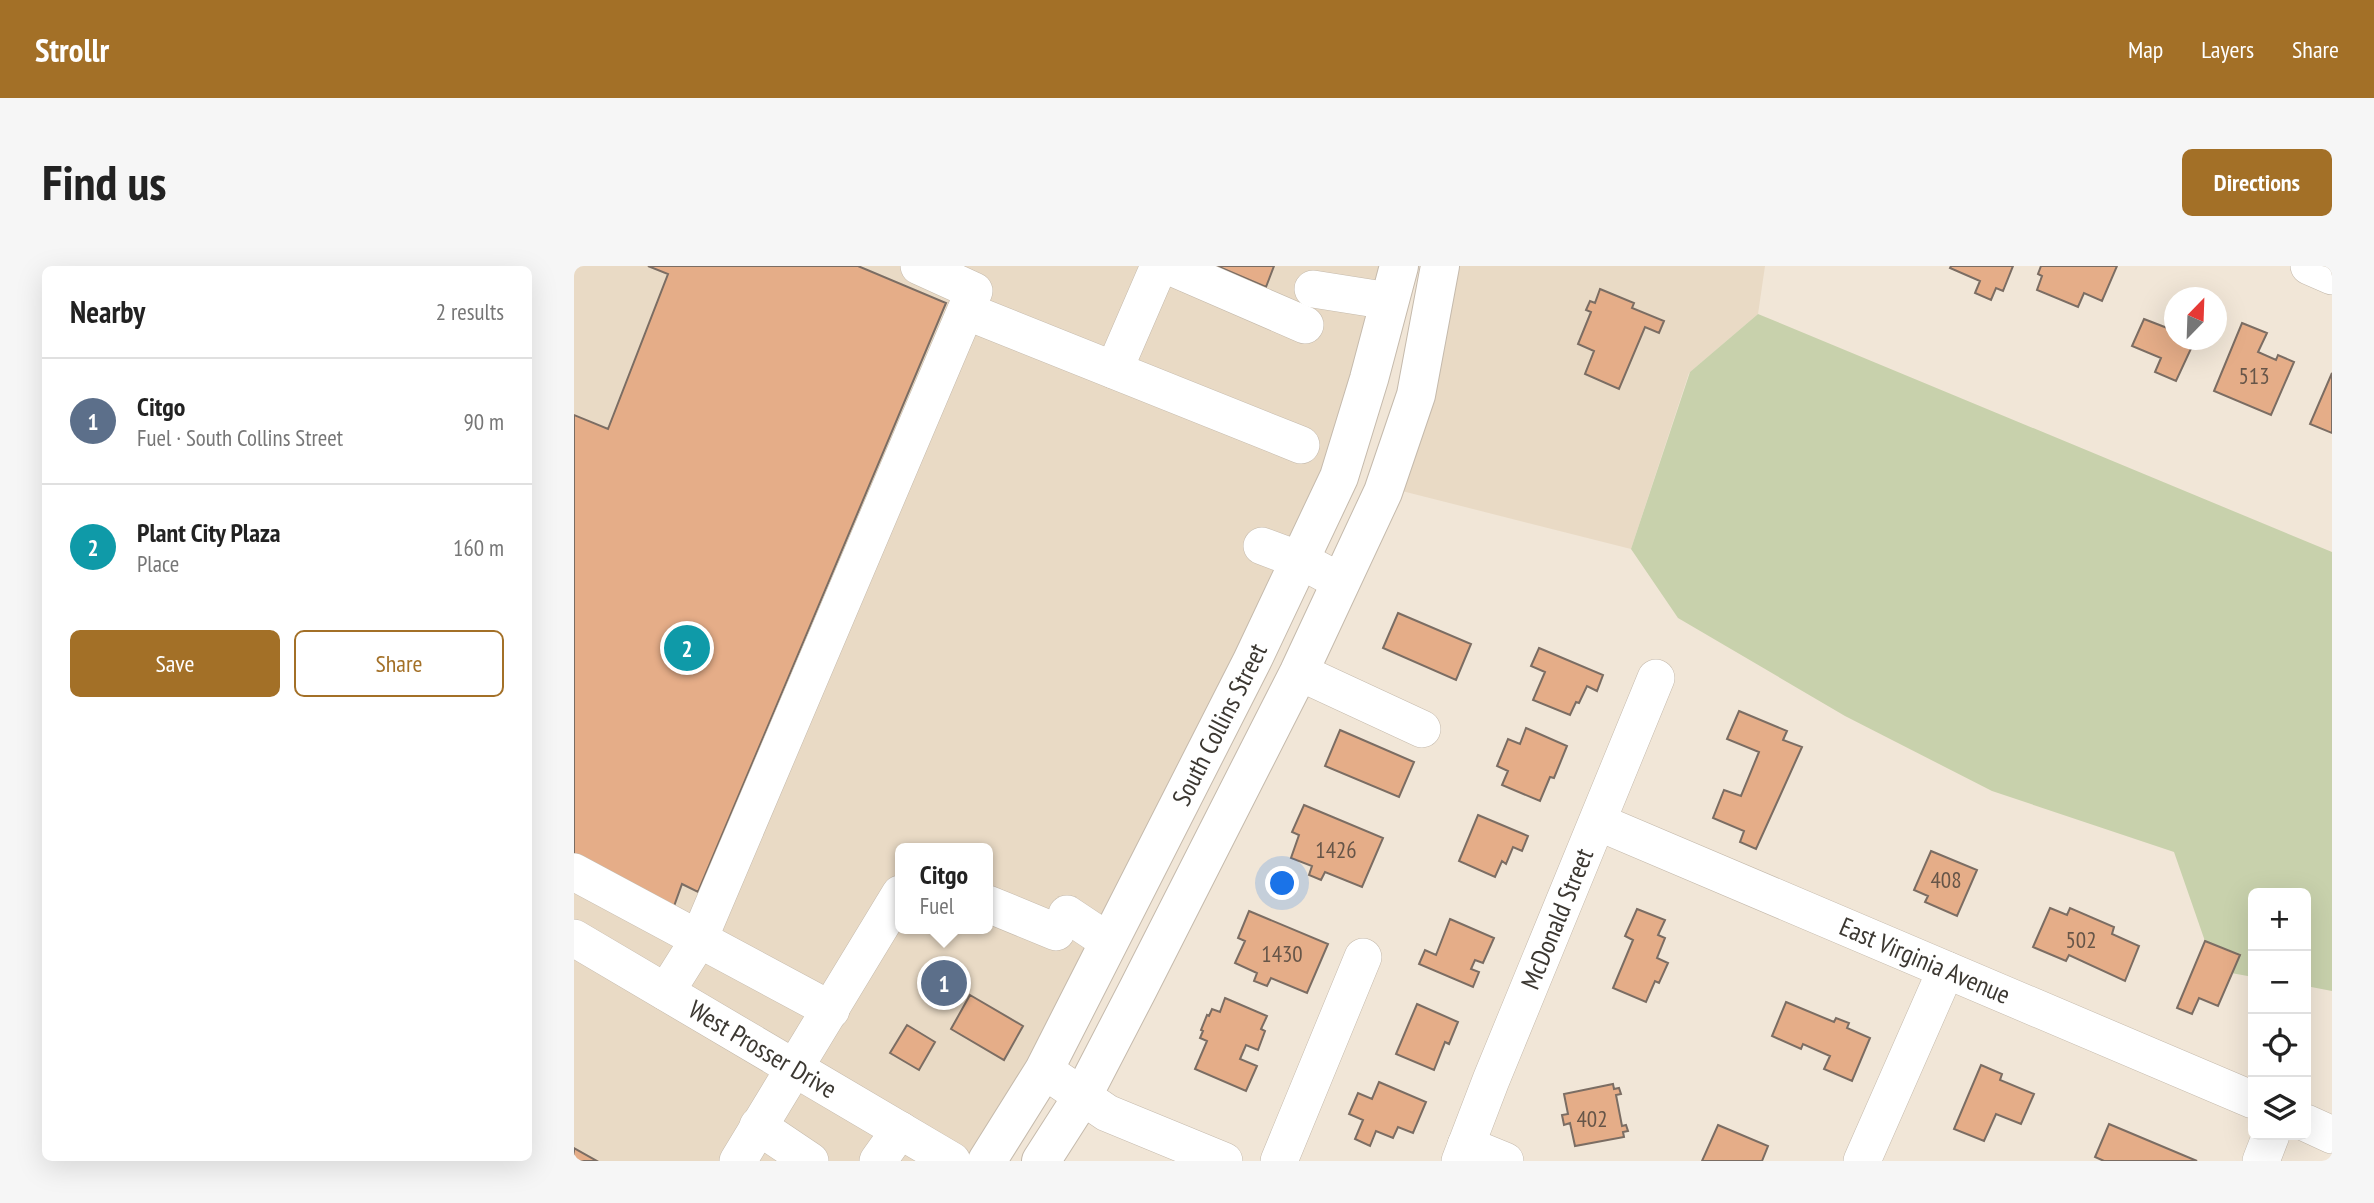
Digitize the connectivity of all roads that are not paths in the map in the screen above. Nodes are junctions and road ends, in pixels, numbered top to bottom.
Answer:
1 (919, 266) edge
2 (1158, 266) edge
3 (1169, 266) edge
4 (1424, 266) edge
5 (1440, 266) edge
6 (2309, 266) edge
7 (2332, 276) edge
8 (1394, 284) edge
9 (1313, 289) dead end
10 (967, 311) junction
11 (1305, 325) dead end
12 (1114, 370) junction
13 (1416, 395) junction
14 (1301, 445) dead end
15 (1262, 546) dead end
16 (1300, 560) junction
17 (1341, 582) junction
18 (1299, 672) junction
19 (1656, 678) dead end
20 (1422, 729) dead end
21 (1598, 822) junction
22 (1159, 843) junction
23 (574, 872) edge
24 (895, 902) edge
25 (993, 905) edge
26 (574, 938) edge
27 (698, 941) junction
28 (1109, 942) junction
29 (1363, 957) dead end
30 (1946, 970) junction
31 (666, 992) junction
32 (831, 1010) junction
33 (793, 1068) junction
34 (1044, 1070) junction
35 (1082, 1097) junction
36 (2248, 1098) edge
37 (2311, 1125) edge
38 (758, 1126) junction
39 (900, 1130) junction
40 (2332, 1135) edge
41 (2269, 1140) edge
42 (1463, 1153) edge
43 (738, 1161) edge
44 (810, 1161) edge
45 (878, 1161) edge
46 (952, 1161) edge
47 (987, 1161) edge
48 (1041, 1161) edge
49 (1224, 1161) edge
50 (1279, 1161) edge
51 (1505, 1161) edge
52 (1863, 1161) edge
53 (2261, 1161) edge

1 - 10 street
2 - 12 street
3 - 11 street
4 - 13 main road
5 - 13 main road, South Collins Street
6 - 7 street
8 - 9 street
8 - 16 main road, South Collins Street
10 - 12 street
10 - 27 street
12 - 14 street
13 - 17 main road, South Collins Street
15 - 16 street
16 - 17 street
16 - 22 main road, South Collins Street
17 - 18 main road, South Collins Street
18 - 20 street
18 - 35 main road, South Collins Street
19 - 21 street, McDonald Street
21 - 30 street, East Virginia Avenue
21 - 42 street, McDonald Street
22 - 28 main road, South Collins Street
22 - 35 main road
23 - 27 street
24 - 32 street
25 - 28 street
26 - 31 street, West Prosser Drive
27 - 31 street
27 - 32 street
28 - 34 main road, South Collins Street
29 - 50 street
30 - 36 street, East Virginia Avenue
30 - 52 street
31 - 33 street, West Prosser Drive
32 - 33 street
33 - 38 street
33 - 39 street, West Prosser Drive
34 - 35 street
34 - 47 main road, South Collins Street
35 - 48 main road, South Collins Street
35 - 49 street
37 - 40 street
38 - 43 street
38 - 44 street
39 - 45 street
39 - 46 street, West Prosser Drive
41 - 53 street
42 - 51 street

